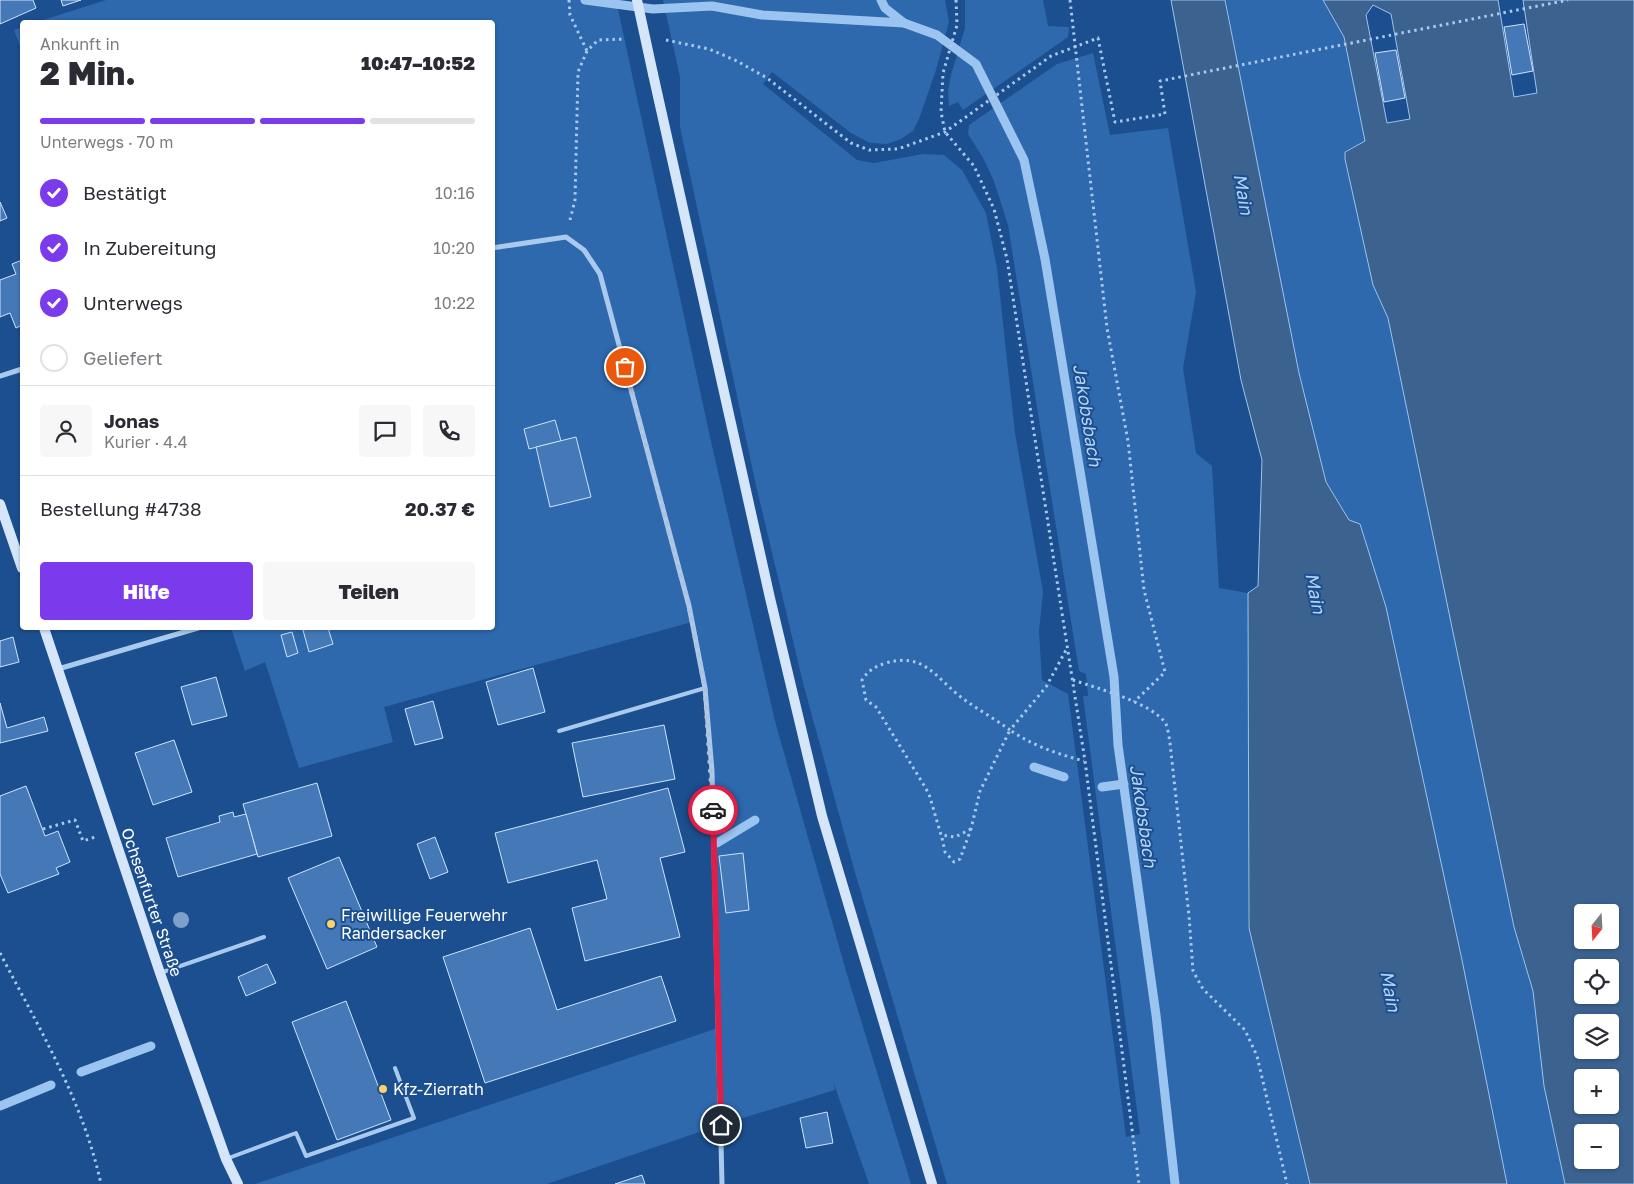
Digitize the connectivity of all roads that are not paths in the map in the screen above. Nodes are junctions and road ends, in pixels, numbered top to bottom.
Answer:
1 (637, 0) edge
2 (495, 248) edge
3 (20, 370) edge
4 (0, 376) edge
5 (0, 504) edge
6 (20, 562) edge
7 (45, 630) edge
8 (191, 630) edge
9 (58, 669) junction
10 (705, 688) junction
11 (559, 731) dead end
12 (264, 937) dead end
13 (160, 973) junction
14 (395, 1068) dead end
15 (226, 1159) junction
16 (238, 1184) edge
17 (722, 1184) edge
18 (932, 1184) edge

1 - 18 main road, bridge
2 - 10 street
3 - 4 street
5 - 6 main road
7 - 9 main road, Ochsenfurter Straße
8 - 9 street
9 - 13 main road, Ochsenfurter Straße
10 - 11 lane
10 - 17 street
12 - 13 lane
13 - 15 main road, Ochsenfurter Straße
14 - 15 lane
15 - 16 main road, Ochsenfurter Straße

